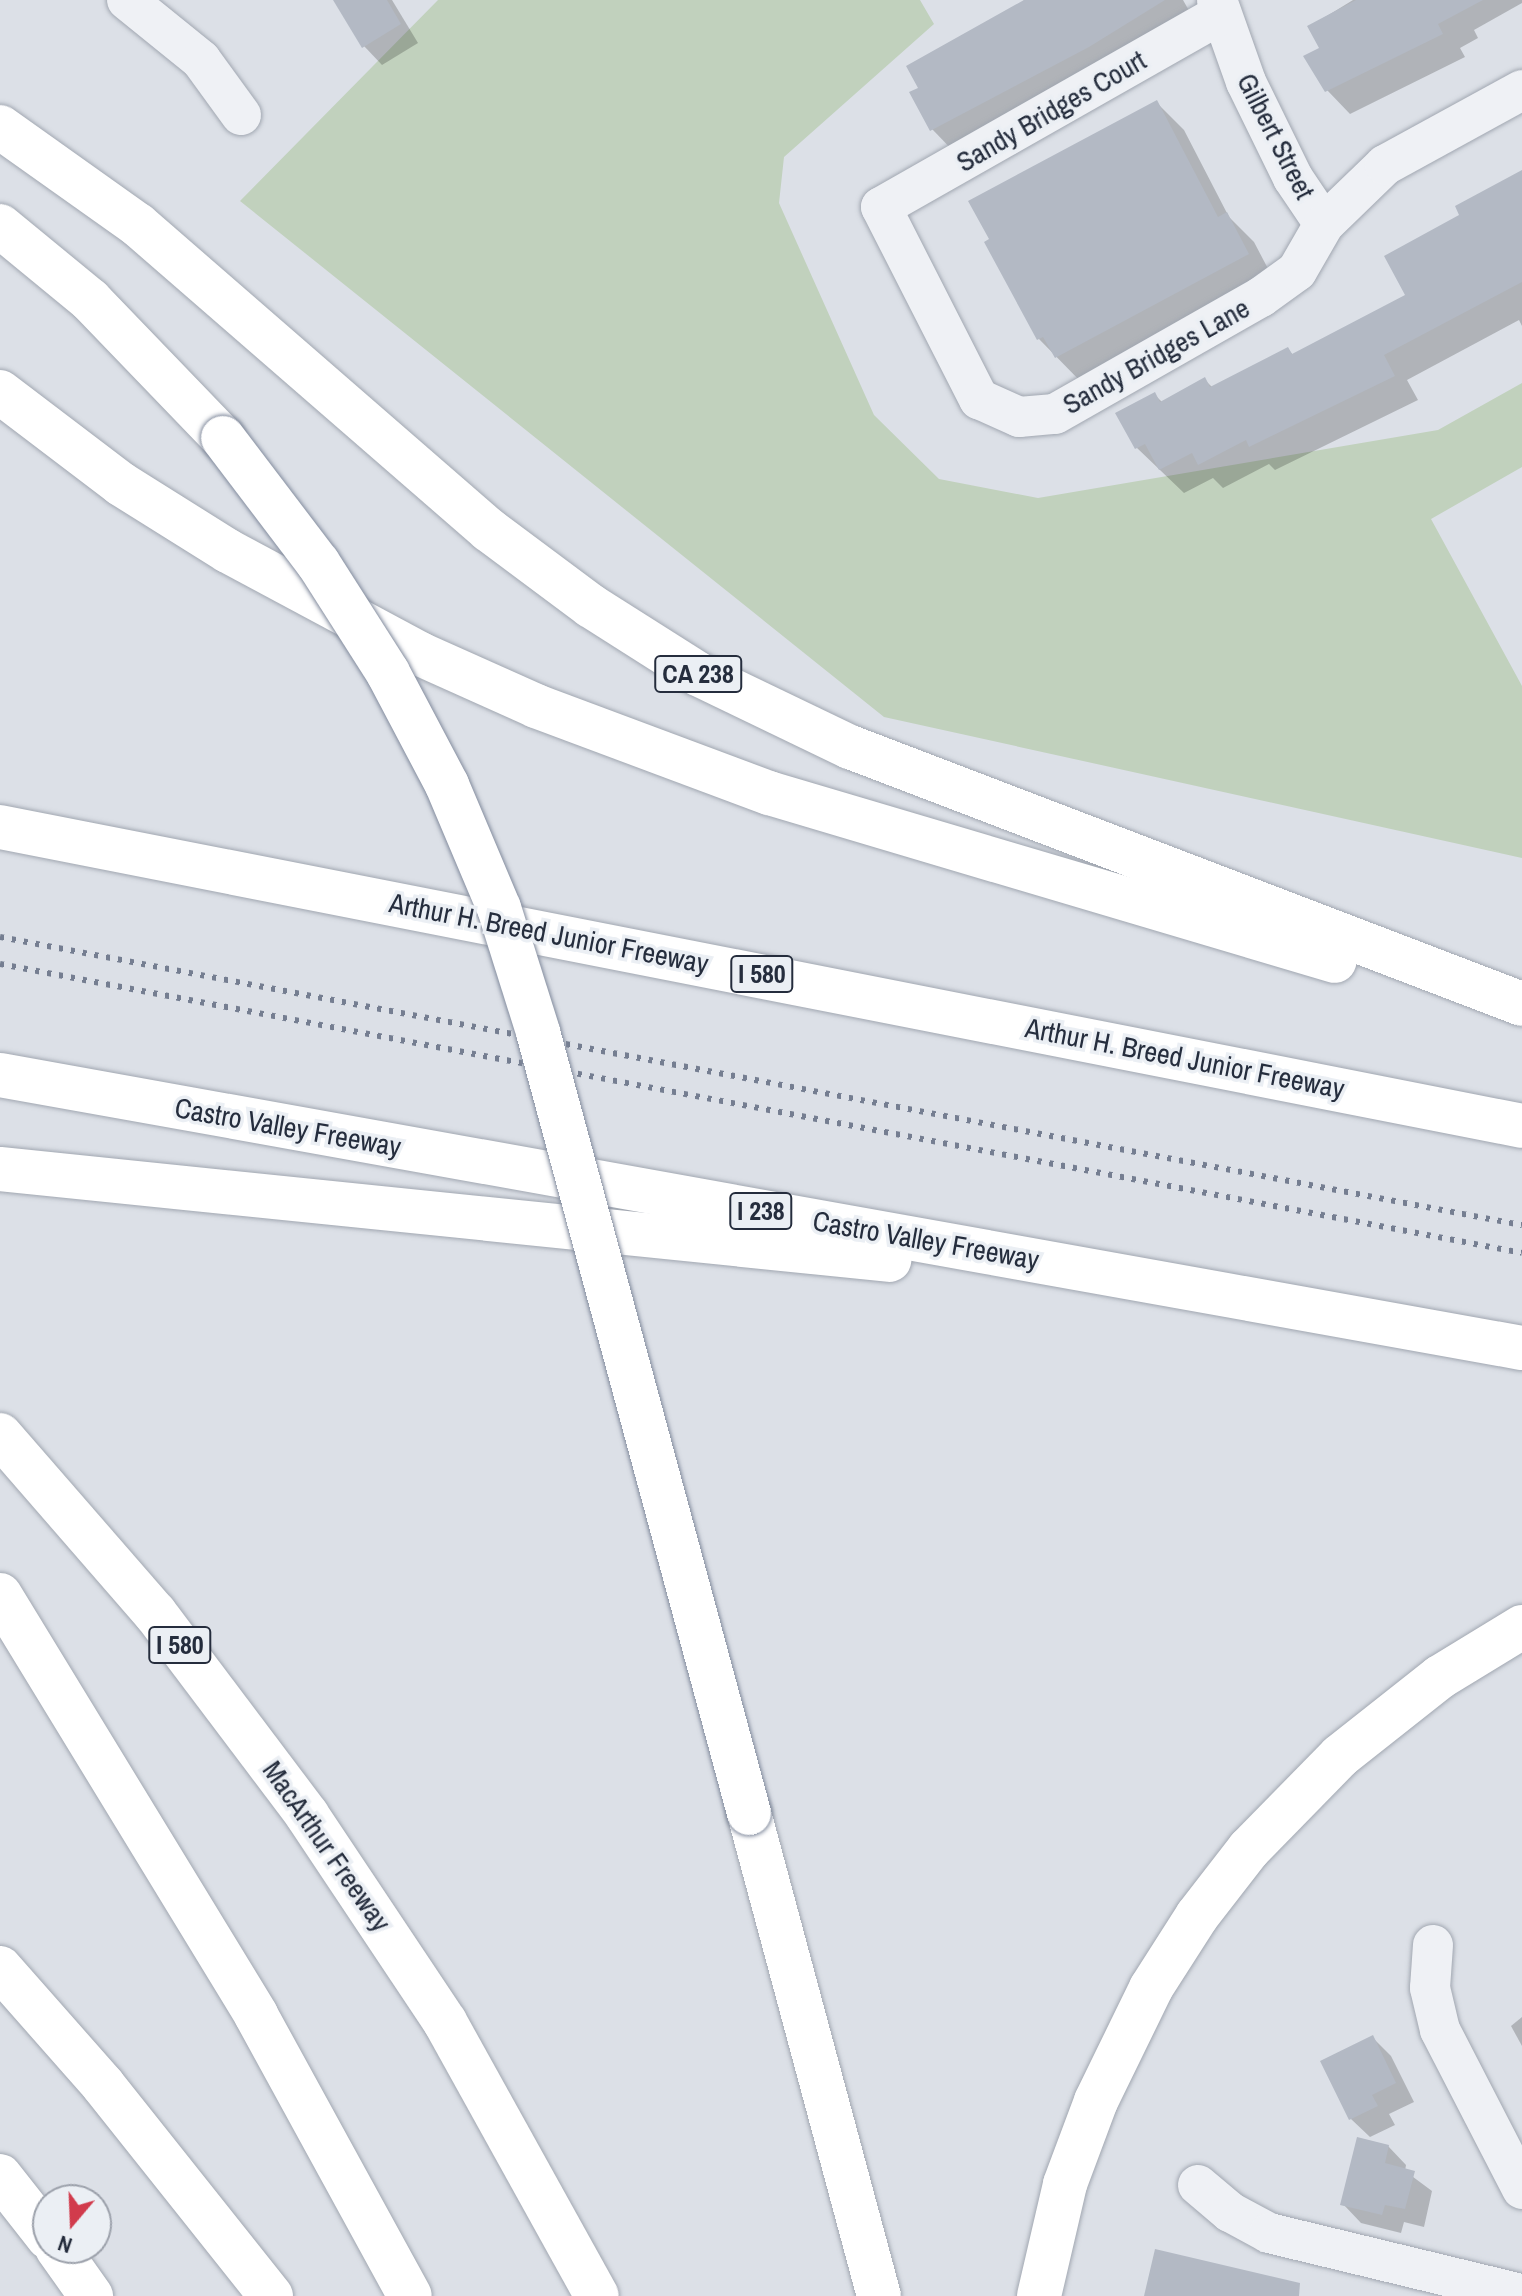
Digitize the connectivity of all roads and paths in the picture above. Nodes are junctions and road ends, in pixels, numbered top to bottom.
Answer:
1 (127, 0) edge
2 (1219, 7) edge
3 (1522, 90) edge
4 (241, 115) dead end
5 (0, 127) edge
6 (881, 207) joint
7 (1324, 224) junction
8 (0, 226) edge
9 (0, 392) edge
10 (0, 827) edge
11 (1522, 1004) edge
12 (1522, 1016) edge
13 (0, 1075) edge
14 (1522, 1126) edge
15 (0, 1169) edge
16 (1242, 1296) junction
17 (1522, 1348) edge
18 (0, 1435) edge
19 (0, 1595) edge
20 (1522, 1627) edge
21 (1433, 1945) dead end
22 (0, 1968) edge
23 (0, 2176) edge
24 (1198, 2185) dead end
25 (1522, 2189) edge
26 (32, 2217) edge
27 (68, 2264) edge
28 (1522, 2294) edge
29 (91, 2296) edge
30 (271, 2296) edge
31 (410, 2296) edge
32 (597, 2296) edge
33 (879, 2296) edge
34 (1039, 2296) edge

1 - 4 street
2 - 6 street, Sandy Bridges Court
2 - 7 street, Gilbert Street
3 - 7 street, Gilbert Street
5 - 11 main road, CA 238
6 - 7 street, Sandy Bridges Lane
8 - 33 main road, bridge
9 - 12 main road
10 - 14 main road, Arthur H. Breed Junior Freeway / I 580
13 - 16 main road, Castro Valley Freeway / I 238
15 - 16 main road
16 - 17 main road, Castro Valley Freeway / I 238
18 - 32 main road, MacArthur Freeway / I 580
19 - 31 main road
20 - 34 main road
21 - 25 street
22 - 30 main road
23 - 26 main road
24 - 28 street
27 - 29 main road

